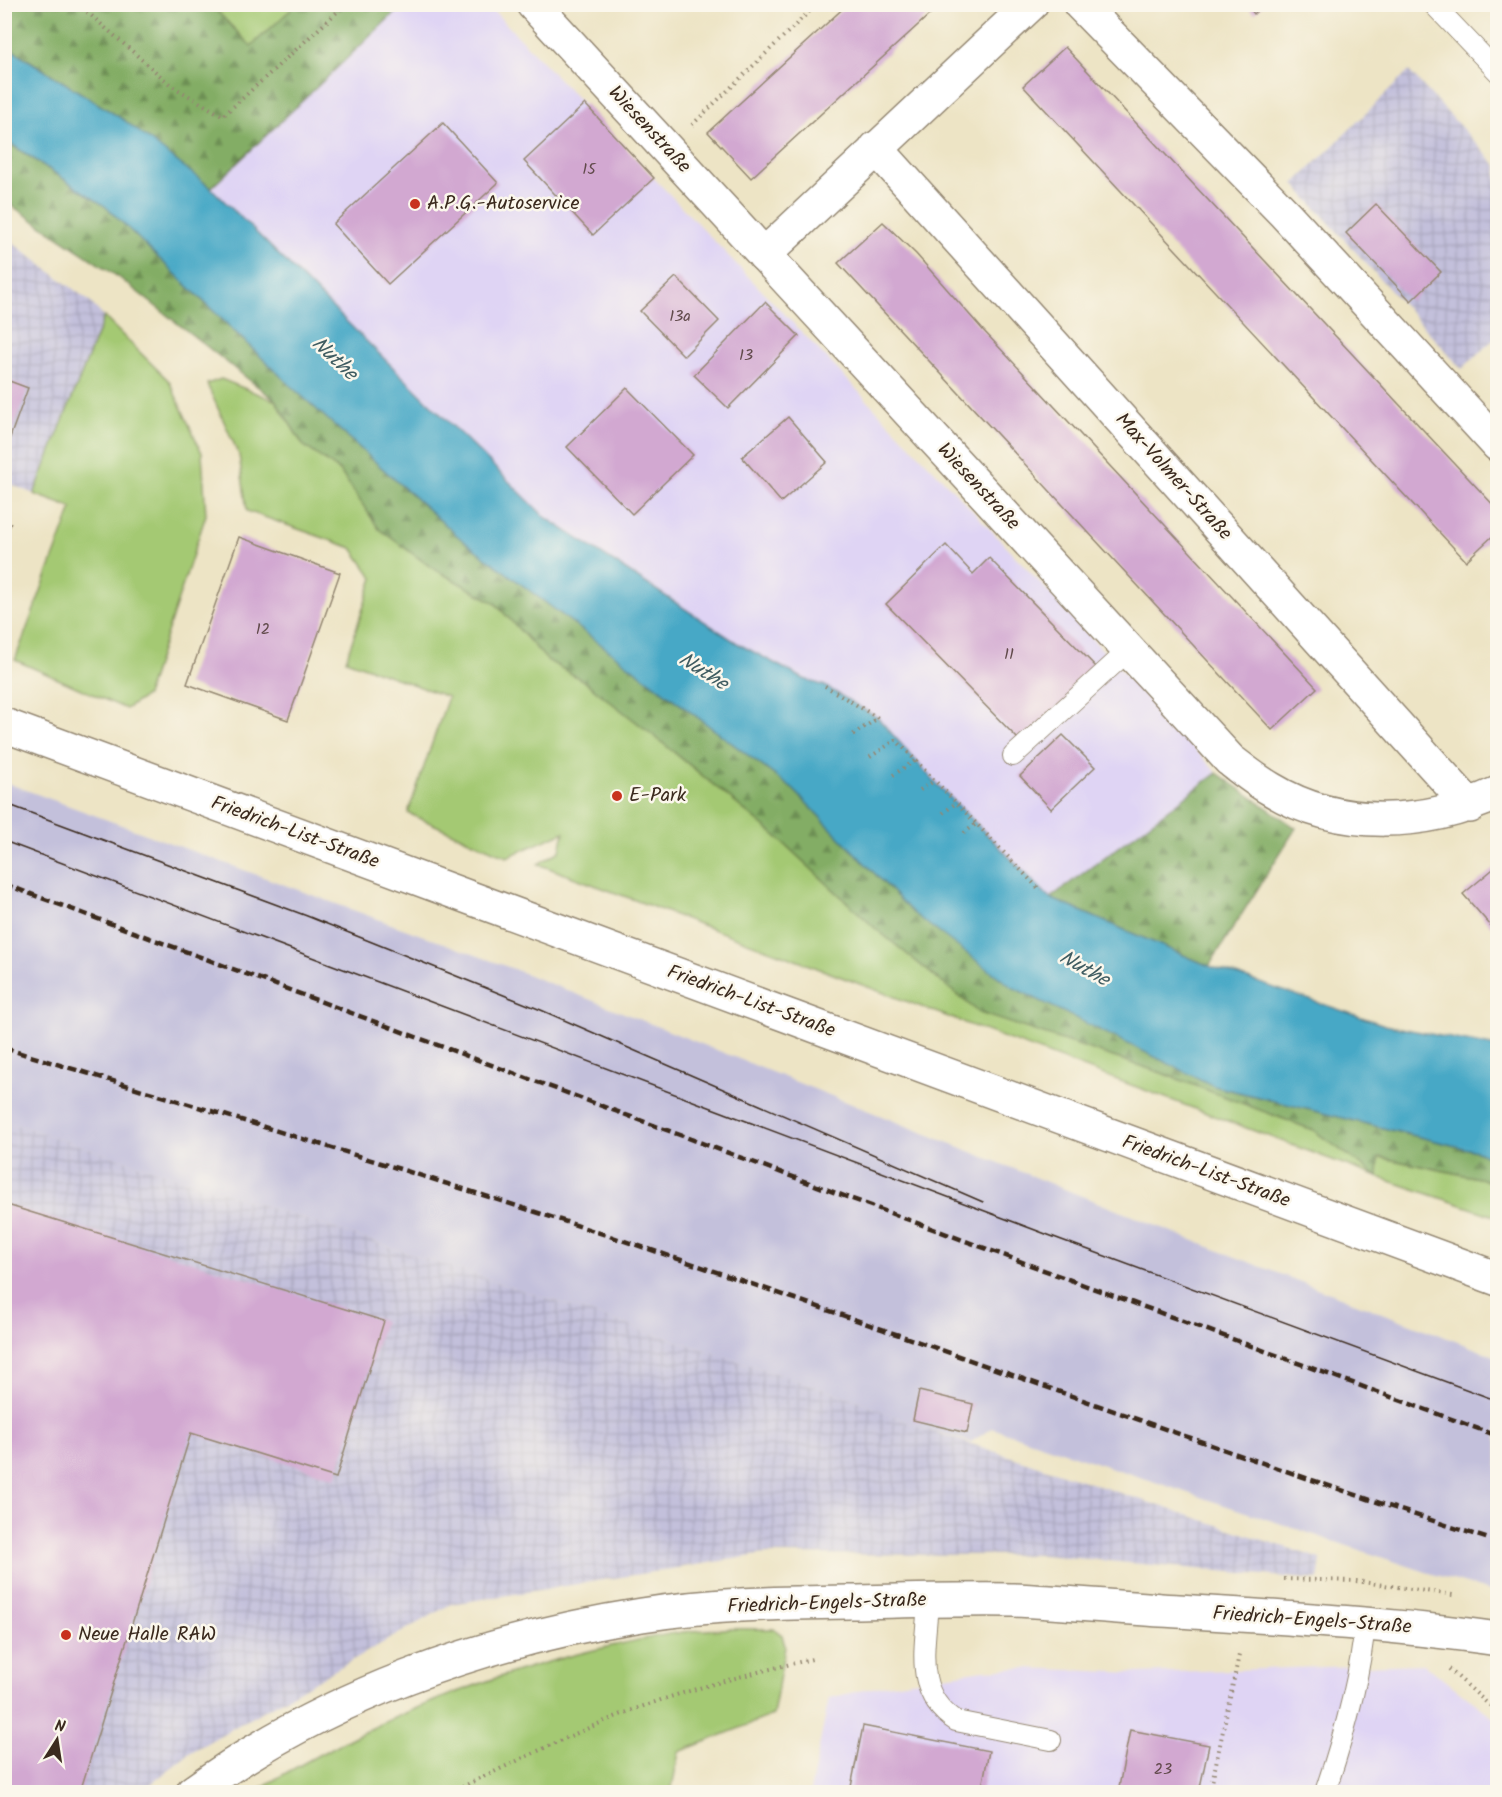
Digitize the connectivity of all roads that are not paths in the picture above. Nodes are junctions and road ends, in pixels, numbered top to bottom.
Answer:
1 (532, 4) edge
2 (1031, 4) edge
3 (1080, 4) edge
4 (1433, 4) edge
5 (1497, 72) edge
6 (876, 148) junction
7 (764, 255) junction
8 (1497, 445) edge
9 (1129, 650) junction
10 (4, 725) edge
11 (1013, 756) dead end
12 (1484, 800) edge
13 (1497, 1279) edge
14 (928, 1601) junction
15 (1365, 1623) junction
16 (1497, 1640) edge
17 (1051, 1740) dead end
18 (193, 1792) edge
19 (1325, 1792) edge

1 - 7 street, Wiesenstraße
2 - 6 street
3 - 8 street
4 - 5 lane
6 - 7 street
6 - 12 street, Max-Volmer-Straße
7 - 9 street, Wiesenstraße
9 - 11 lane
9 - 12 street, Wiesenstraße
10 - 13 street, Friedrich-List-Straße
14 - 15 street, Friedrich-Engels-Straße
14 - 17 lane
14 - 18 street, Friedrich-Engels-Straße
15 - 16 street, Friedrich-Engels-Straße
15 - 19 lane

